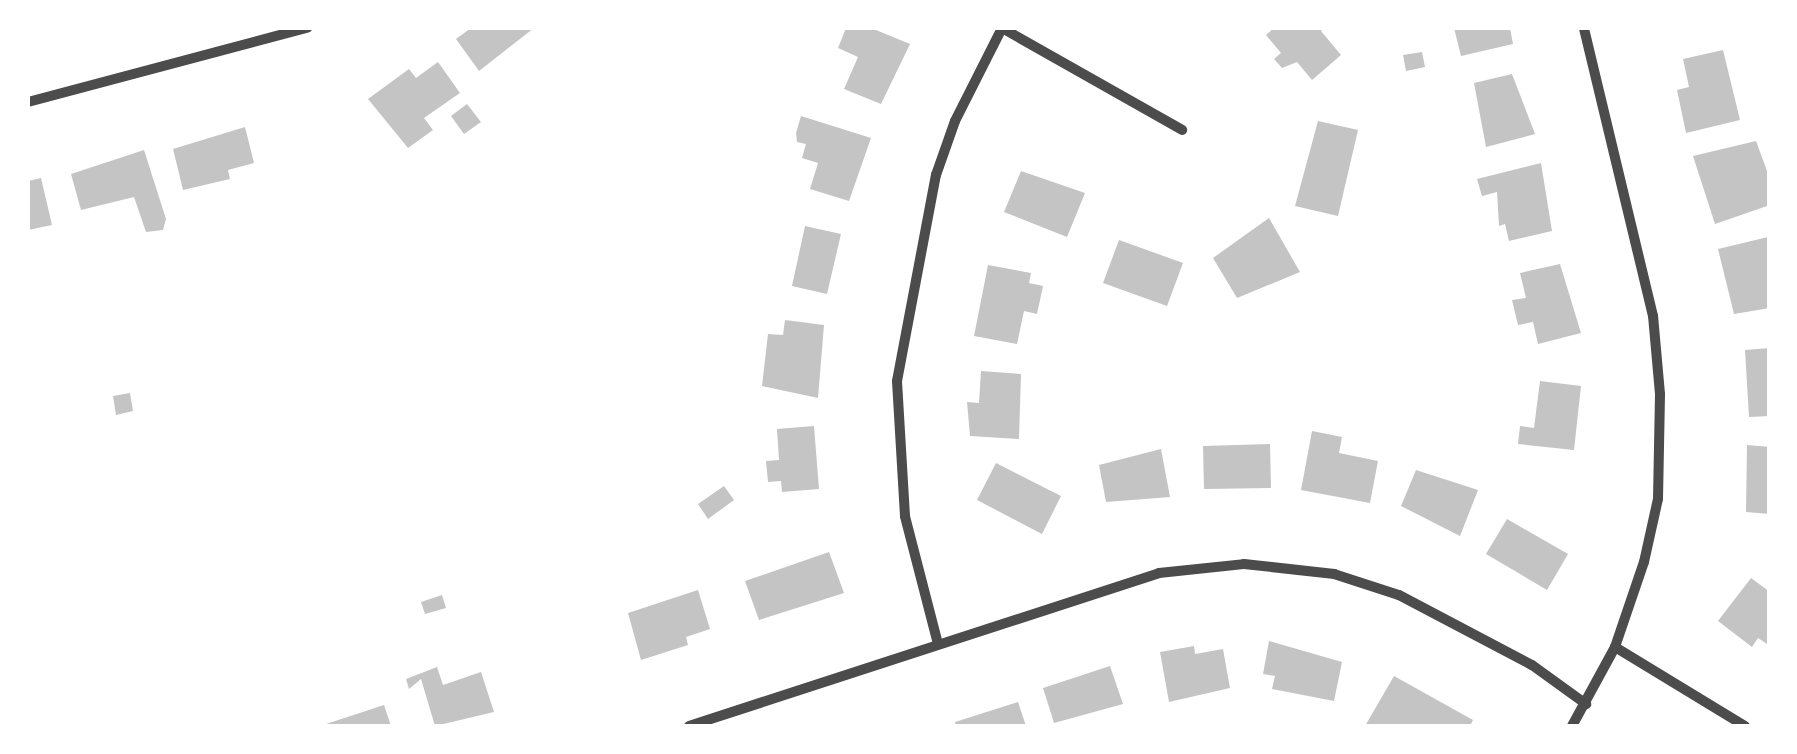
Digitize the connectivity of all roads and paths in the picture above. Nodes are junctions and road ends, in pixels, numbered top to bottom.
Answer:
1 (307, 28) edge
2 (1002, 28) edge
3 (1584, 28) edge
4 (288, 31) edge
5 (28, 102) edge
6 (1182, 130) dead end
7 (938, 644) junction
8 (1615, 647) junction
9 (1586, 704) junction
10 (690, 726) edge
11 (1572, 726) edge
12 (1745, 726) edge

1 - 4 street
2 - 6 street
2 - 7 street
3 - 8 street
4 - 5 street
7 - 9 street
7 - 10 street
8 - 9 street
8 - 12 street
9 - 11 street

